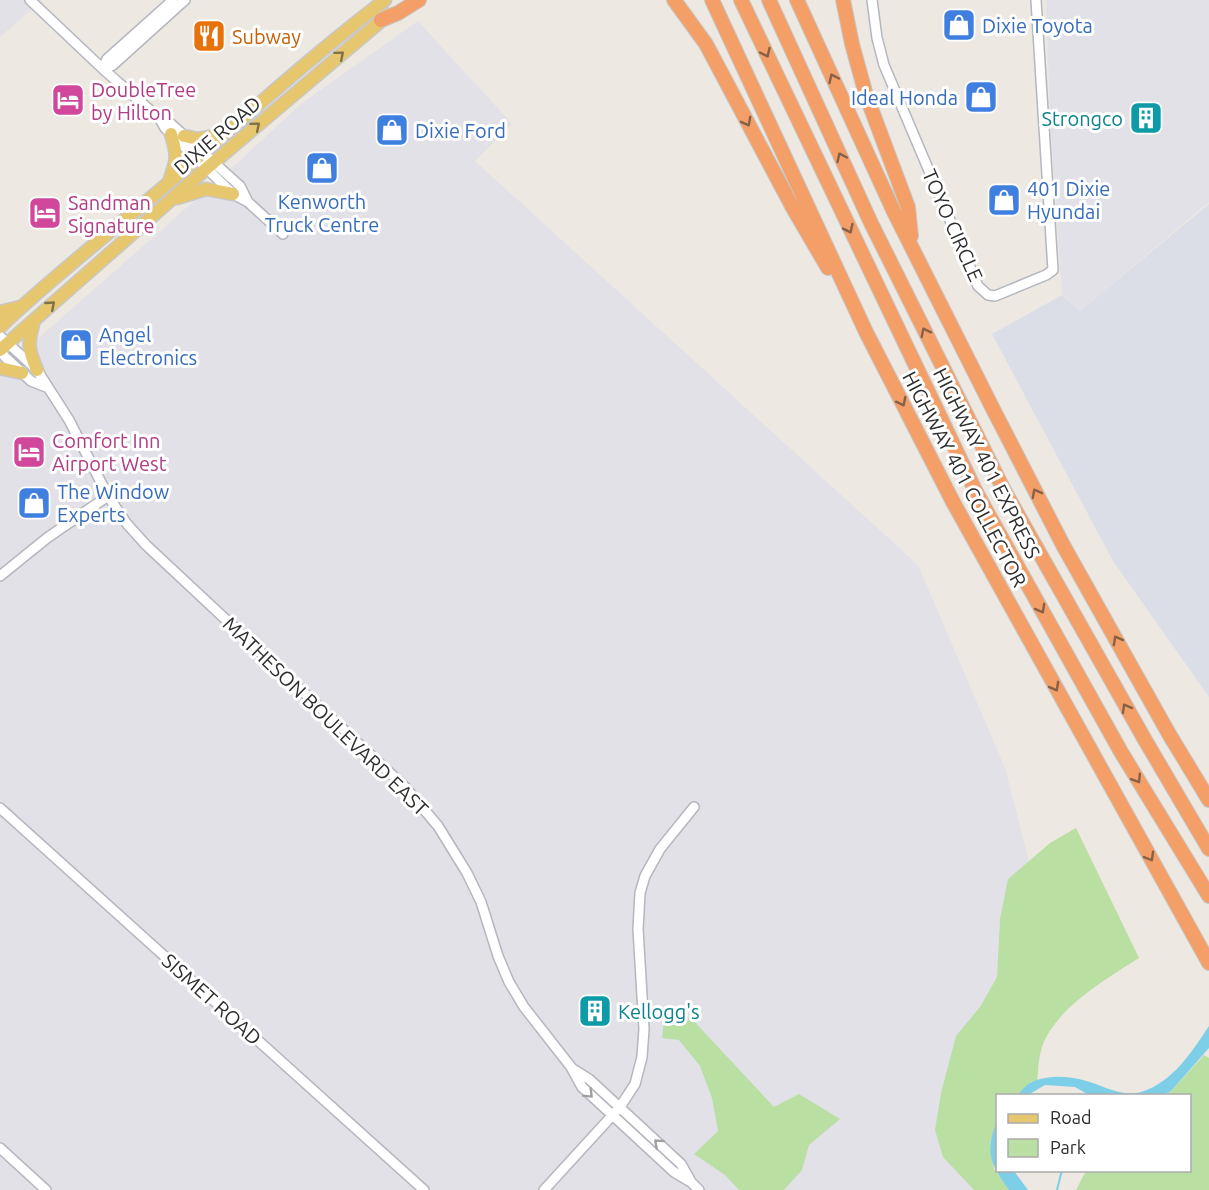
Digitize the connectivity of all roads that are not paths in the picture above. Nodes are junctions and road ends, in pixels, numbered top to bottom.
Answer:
1 (30, 0) edge
2 (173, 0) edge
3 (185, 0) edge
4 (385, 0) edge
5 (408, 0) edge
6 (419, 0) edge
7 (674, 0) edge
8 (712, 0) edge
9 (741, 0) edge
10 (769, 0) edge
11 (797, 0) edge
12 (843, 0) edge
13 (872, 0) edge
14 (1036, 0) edge
15 (381, 20) junction
16 (103, 69) junction
17 (160, 119) junction
18 (171, 134) junction
19 (226, 134) junction
20 (184, 136) junction
21 (200, 155) junction
22 (210, 165) junction
23 (169, 183) junction
24 (233, 194) junction
25 (170, 201) junction
26 (248, 202) junction
27 (283, 234) dead end
28 (912, 244) junction
29 (21, 306) junction
30 (0, 312) edge
31 (34, 320) junction
32 (0, 327) edge
33 (866, 332) junction
34 (2, 345) edge
35 (0, 368) edge
36 (37, 370) junction
37 (22, 373) junction
38 (46, 387) junction
39 (108, 496) junction
40 (0, 576) edge
41 (1209, 800) edge
42 (694, 807) dead end
43 (0, 808) edge
44 (1209, 849) edge
45 (1209, 896) edge
46 (1209, 963) edge
47 (571, 1067) junction
48 (620, 1107) junction
49 (612, 1116) junction
50 (0, 1148) edge
51 (691, 1182) junction
52 (46, 1190) edge
53 (424, 1190) edge
54 (544, 1190) edge
55 (699, 1190) edge

1 - 16 street
2 - 16 street
3 - 16 street
4 - 19 main road, DIXIE ROAD
5 - 15 main road, DIXIE ROAD
6 - 15 highway
7 -> 33 highway
8 - 33 highway, HIGHWAY 401 COLLECTOR
9 -> 45 highway, HIGHWAY 401 EXPRESS
44 -> 10 highway, HIGHWAY 401 EXPRESS
28 -> 11 highway
12 - 28 highway
13 - 14 street, TOYO CIRCLE
22 -> 15 main road, DIXIE ROAD
16 - 17 street
17 - 18 street
17 - 20 street
18 - 21 street
18 - 23 main road
19 - 20 main road
19 - 21 main road, DIXIE ROAD
20 - 21 street
21 - 22 street
21 - 23 main road, DIXIE ROAD
22 - 24 street
22 - 25 main road, DIXIE ROAD
22 - 26 street
23 - 29 main road, DIXIE ROAD
24 - 25 main road
24 - 26 street
31 -> 25 main road, DIXIE ROAD
26 - 27 street
41 -> 28 highway
29 - 30 main road
29 - 32 main road, DIXIE ROAD
31 - 34 main road, DIXIE ROAD
31 - 36 main road
33 -> 46 highway, HIGHWAY 401 COLLECTOR
34 - 36 street, MATHESON BOULEVARD EAST
34 - 37 street, MATHESON BOULEVARD EAST
35 - 37 main road
36 - 38 street, MATHESON BOULEVARD EAST
37 - 38 street, MATHESON BOULEVARD EAST
38 - 39 street, MATHESON BOULEVARD EAST
39 - 40 street
39 - 47 street, MATHESON BOULEVARD EAST
42 - 48 street
43 - 53 street, SISMET ROAD
47 - 48 street, MATHESON BOULEVARD EAST
47 -> 49 street, MATHESON BOULEVARD EAST
48 - 49 street
51 -> 48 street, MATHESON BOULEVARD EAST
49 - 51 street, MATHESON BOULEVARD EAST
49 - 54 street
50 - 52 street
51 - 55 street, MATHESON BOULEVARD EAST

